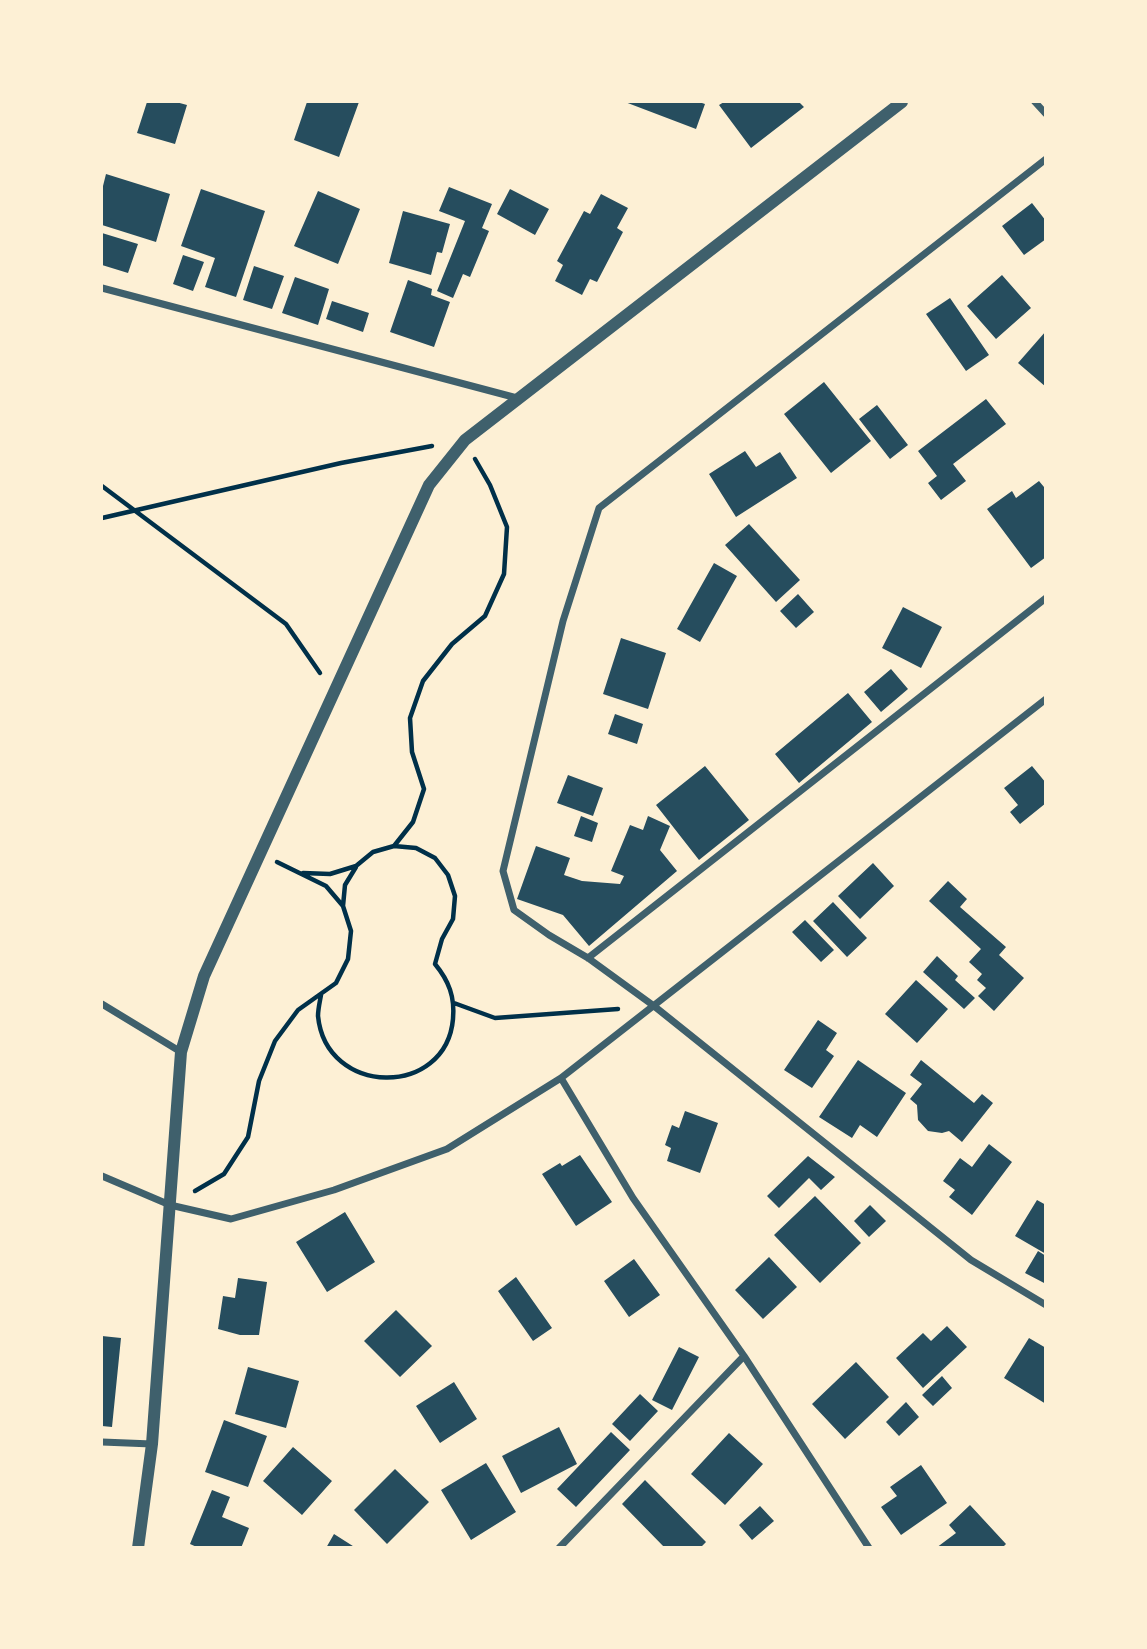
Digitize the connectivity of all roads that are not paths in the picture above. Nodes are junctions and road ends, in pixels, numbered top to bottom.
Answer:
1 (902, 102) edge
2 (1035, 102) edge
3 (1045, 114) edge
4 (1045, 159) edge
5 (102, 288) edge
6 (517, 398) junction
7 (1045, 598) edge
8 (1045, 699) edge
9 (588, 958) junction
10 (102, 1004) edge
11 (654, 1006) junction
12 (181, 1052) junction
13 (561, 1078) junction
14 (102, 1176) edge
15 (170, 1205) junction
16 (1045, 1305) edge
17 (744, 1356) junction
18 (102, 1442) edge
19 (152, 1444) junction
20 (138, 1548) edge
21 (559, 1548) edge
22 (869, 1548) edge

1 - 6 street
2 - 3 street
4 - 9 street
5 - 6 street
6 - 12 street
7 - 9 street
8 - 11 street
9 - 11 street
10 - 12 street
11 - 13 street
11 - 16 street
12 - 15 street
13 - 15 street
13 - 17 street
14 - 15 street
15 - 19 street
17 - 21 street
17 - 22 street
18 - 19 street
19 - 20 street

